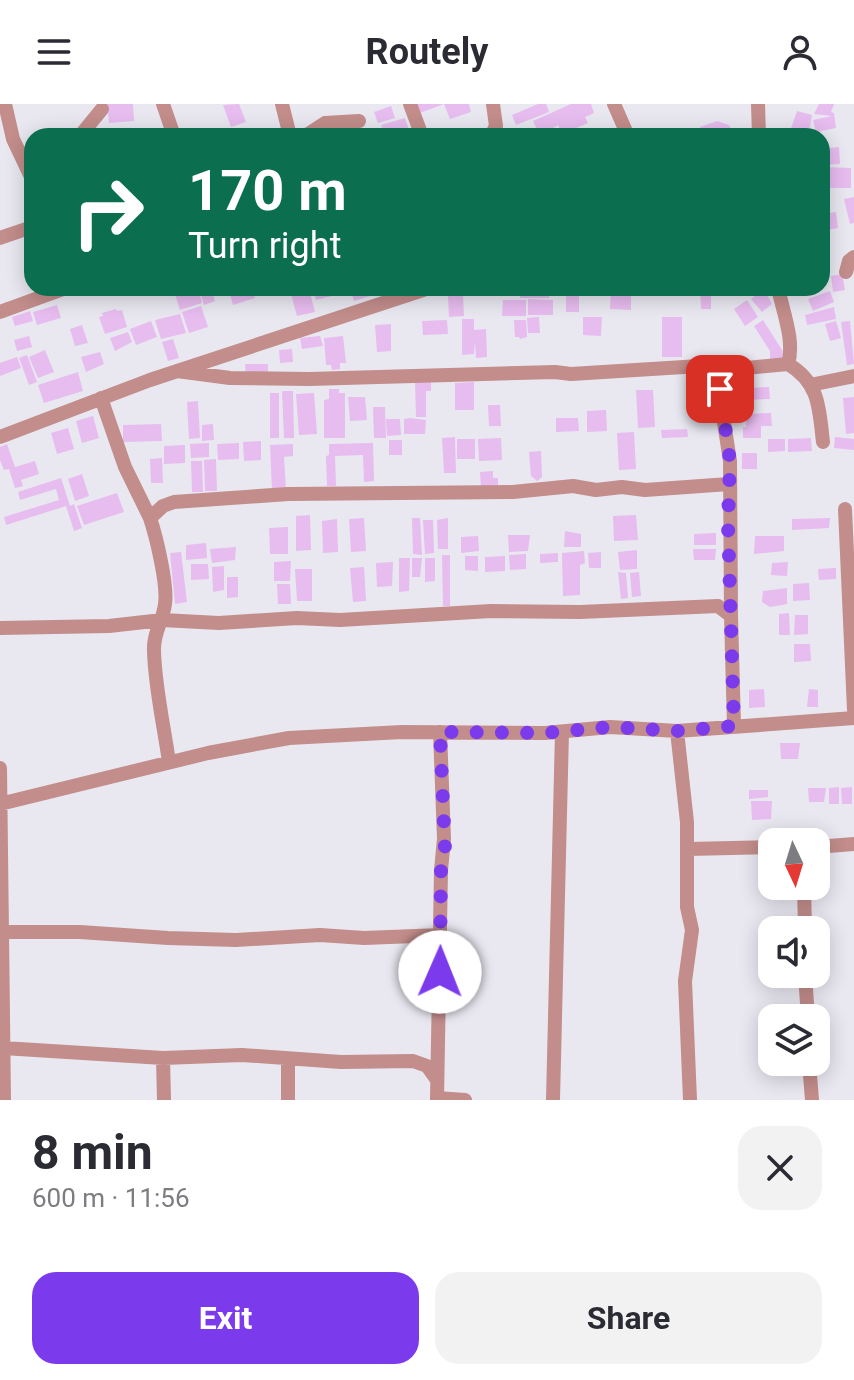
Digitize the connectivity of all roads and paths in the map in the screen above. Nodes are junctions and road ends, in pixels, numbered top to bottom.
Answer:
1 (5, 104) edge
2 (163, 104) edge
3 (282, 104) edge
4 (410, 104) edge
5 (493, 104) edge
6 (614, 104) edge
7 (758, 104) edge
8 (102, 109) dead end
9 (359, 121) dead end
10 (87, 128) edge
11 (171, 128) edge
12 (288, 128) edge
13 (317, 128) edge
14 (419, 128) edge
15 (495, 128) edge
16 (624, 128) edge
17 (759, 128) edge
18 (24, 162) edge
19 (24, 230) edge
20 (0, 238) edge
21 (854, 257) edge
22 (846, 272) dead end
23 (44, 296) edge
24 (405, 296) edge
25 (780, 296) edge
26 (0, 312) edge
27 (788, 364) junction
28 (177, 371) junction
29 (716, 371) junction
30 (854, 376) edge
31 (810, 385) junction
32 (101, 398) junction
33 (0, 437) edge
34 (823, 442) dead end
35 (729, 484) junction
36 (845, 509) dead end
37 (150, 518) junction
38 (731, 616) junction
39 (162, 620) junction
40 (0, 628) edge
41 (854, 710) edge
42 (854, 718) edge
43 (734, 726) junction
44 (677, 731) junction
45 (440, 732) junction
46 (562, 732) junction
47 (169, 762) junction
48 (0, 768) edge
49 (1, 804) edge
50 (854, 844) edge
51 (830, 846) edge
52 (758, 847) edge
53 (688, 849) junction
54 (2, 932) junction
55 (441, 935) junction
56 (438, 1041) junction
57 (3, 1048) junction
58 (163, 1058) junction
59 (288, 1059) junction
60 (413, 1061) junction
61 (810, 1076) edge
62 (437, 1080) junction
63 (437, 1099) edge
64 (4, 1100) edge
65 (164, 1100) edge
66 (288, 1100) edge
67 (465, 1100) edge
68 (553, 1100) edge
69 (690, 1100) edge
70 (812, 1100) edge

1 - 18 street
2 - 11 street
3 - 12 street
4 - 14 street
5 - 15 street
6 - 16 street
7 - 17 street
8 - 10 street
9 - 13 street
19 - 20 street
21 - 22 street
23 - 26 street
24 - 28 street
25 - 27 street
27 - 29 street
27 - 31 street
28 - 29 street
28 - 32 street
29 - 35 street
30 - 31 street
31 - 34 street
32 - 33 street
32 - 37 street
35 - 37 street
35 - 38 street
36 - 41 street
37 - 39 street
38 - 39 street
38 - 43 street
39 - 40 street
39 - 47 street
42 - 43 street
43 - 44 street
44 - 46 street
44 - 53 street
45 - 46 street
45 - 47 street
45 - 55 street
46 - 68 street
47 - 49 street
48 - 49 street
49 - 54 street
50 - 51 street
52 - 53 street
53 - 69 street
54 - 55 street
54 - 57 street
55 - 56 street
56 - 60 street
56 - 62 street
57 - 58 street
57 - 64 street
58 - 59 street
58 - 65 street
59 - 60 street
59 - 66 street
60 - 62 street
61 - 70 street
62 - 63 street
63 - 67 street

